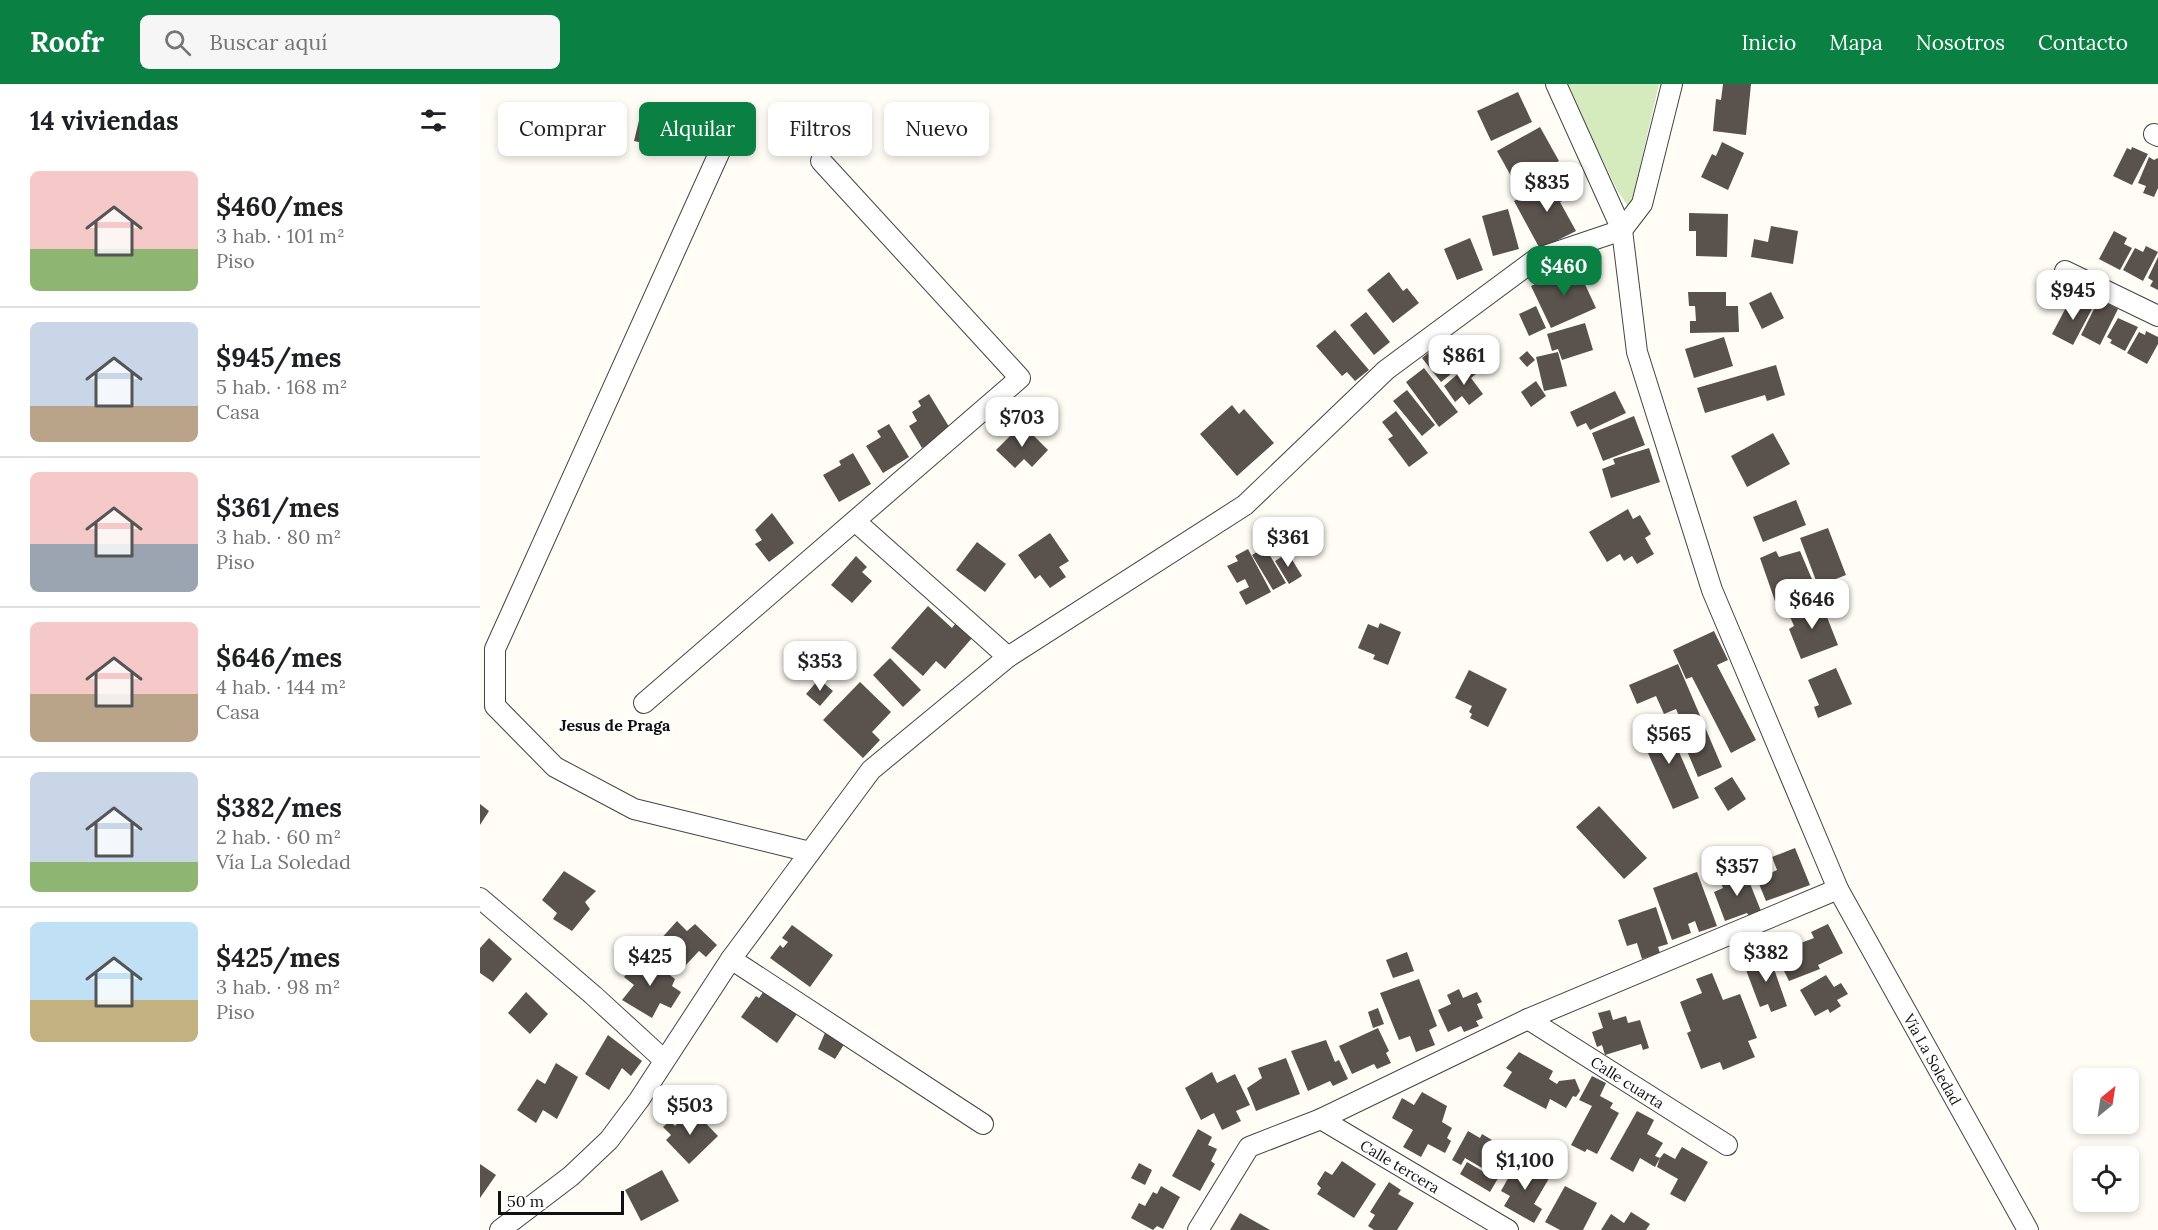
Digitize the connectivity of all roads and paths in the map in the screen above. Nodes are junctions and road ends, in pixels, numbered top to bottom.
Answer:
1 (1556, 84) edge
2 (1672, 84) edge
3 (718, 156) edge
4 (821, 160) dead end
5 (1622, 230) junction
6 (2065, 271) dead end
7 (2158, 316) edge
8 (855, 521) junction
9 (1008, 657) junction
10 (644, 703) dead end
11 (810, 852) junction
12 (1838, 889) junction
13 (480, 898) edge
14 (731, 959) junction
15 (1528, 1019) junction
16 (664, 1060) junction
17 (1322, 1119) junction
18 (983, 1124) dead end
19 (1727, 1145) dead end
20 (500, 1230) edge
21 (1198, 1230) edge
22 (1508, 1230) edge
23 (2028, 1230) edge

1 - 5 street, Vía La Soledad
2 - 5 street
3 - 11 street
4 - 8 street
5 - 9 street
5 - 12 street, Vía La Soledad
6 - 7 street
8 - 9 street
8 - 10 street
9 - 11 street
11 - 14 street
12 - 15 street
12 - 23 street, Vía La Soledad
13 - 16 street
14 - 16 street
14 - 18 street
15 - 17 street
15 - 19 street, Calle cuarta
16 - 20 street
17 - 21 street
17 - 22 street, Calle tercera

